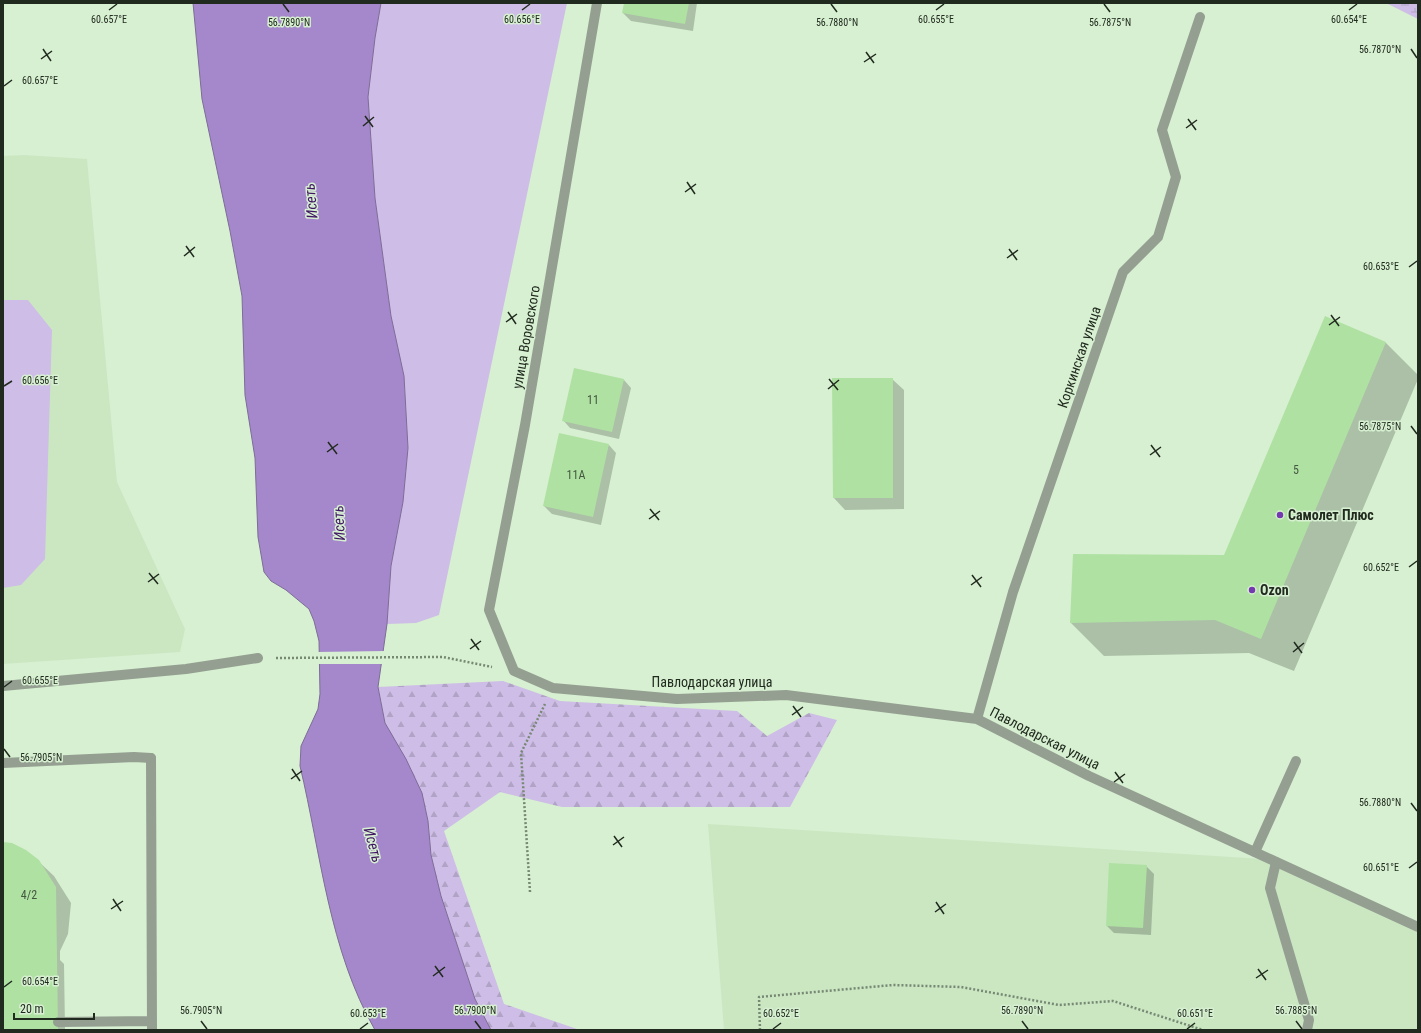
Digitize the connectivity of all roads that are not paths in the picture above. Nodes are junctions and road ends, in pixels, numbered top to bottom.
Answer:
1 (597, 3) edge
2 (1200, 17) dead end
3 (258, 658) road end
4 (514, 671) joint
5 (3, 686) edge
6 (977, 719) junction
7 (1296, 761) dead end
8 (3, 763) edge
9 (1255, 852) junction
10 (1276, 862) junction
11 (1418, 926) edge
12 (58, 1022) dead end
13 (152, 1025) edge
14 (1307, 1030) edge

1 - 4 street, улица Воровского
2 - 6 street, Коркинская улица
3 - 5 street
4 - 6 street, Павлодарская улица
6 - 9 street, Павлодарская улица
7 - 9 street
8 - 13 street
9 - 10 street, Павлодарская улица
10 - 11 street, Павлодарская улица
10 - 14 street
12 - 13 street

